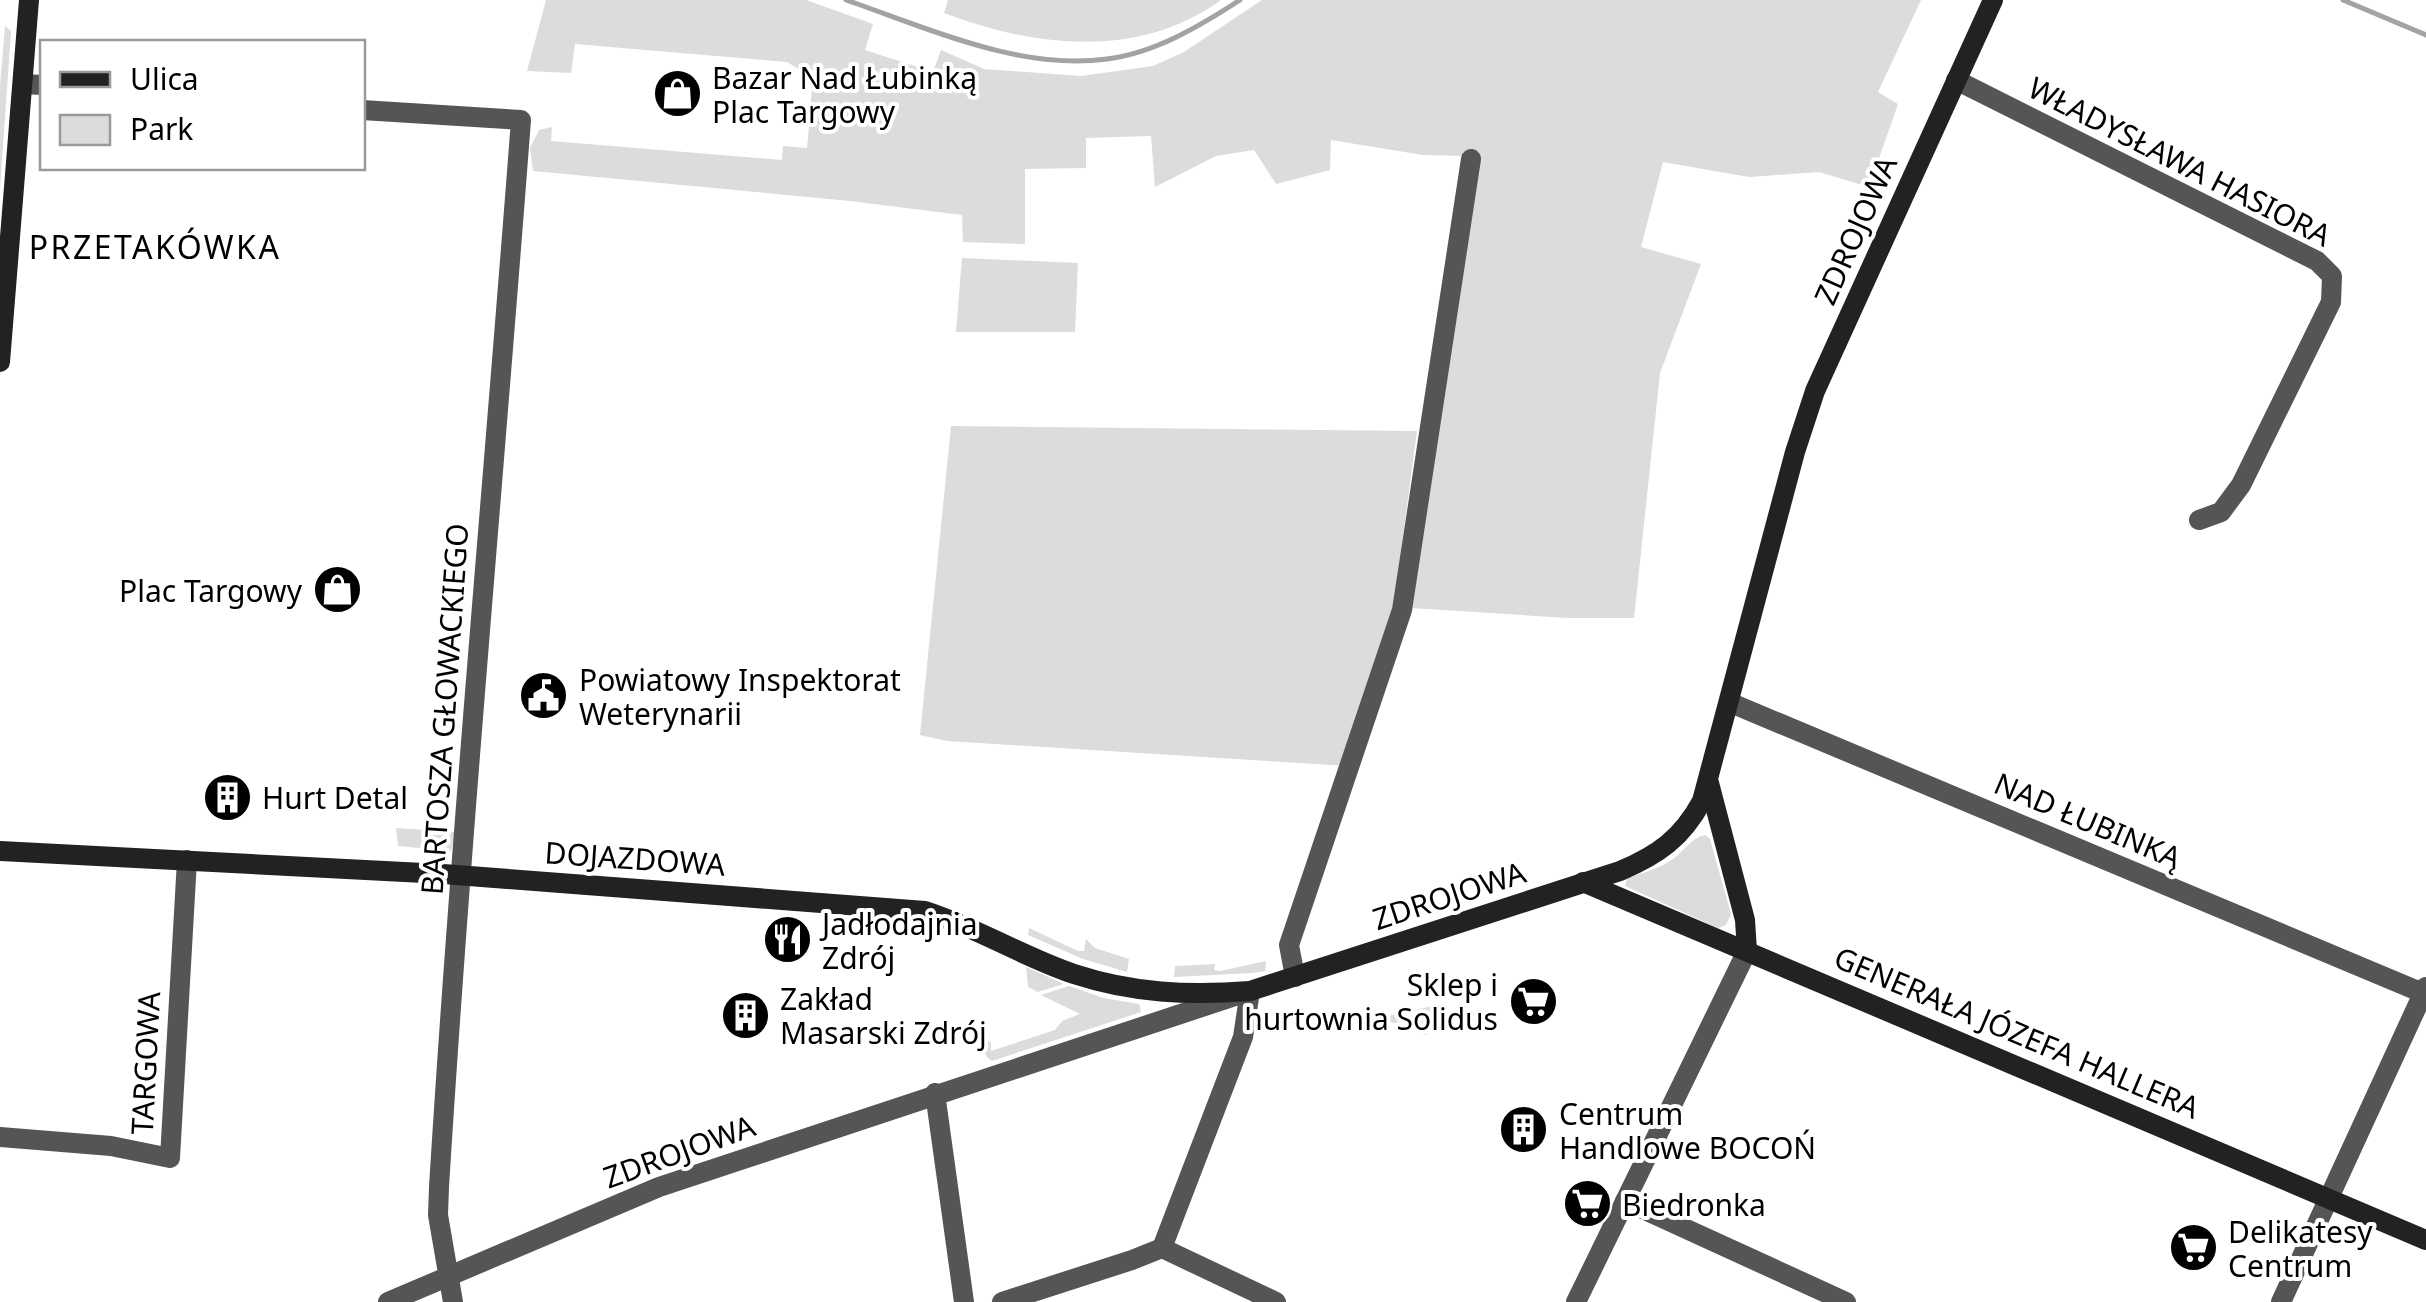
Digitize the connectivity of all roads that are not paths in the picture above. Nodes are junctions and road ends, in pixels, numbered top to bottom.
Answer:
1 (29, 0) edge
2 (1993, 0) edge
3 (1956, 80) junction
4 (33, 85) edge
5 (365, 110) edge
6 (1471, 159) dead end
7 (0, 362) edge
8 (2199, 520) dead end
9 (1730, 704) junction
10 (1709, 781) junction
11 (0, 851) edge
12 (187, 860) junction
13 (462, 876) junction
14 (1583, 882) junction
15 (1747, 950) junction
16 (1296, 977) junction
17 (2425, 990) edge
18 (1250, 991) junction
19 (935, 1093) junction
20 (0, 1137) edge
21 (2329, 1198) junction
22 (1626, 1202) junction
23 (2426, 1240) edge
24 (1162, 1248) junction
25 (450, 1275) junction
26 (388, 1302) edge
27 (453, 1302) edge
28 (964, 1302) edge
29 (1002, 1302) edge
30 (1276, 1302) edge
31 (1576, 1302) edge
32 (1846, 1302) edge
33 (2281, 1302) edge

1 - 4 street
2 - 3 street, ZDROJOWA
3 - 8 street, WŁADYSŁAWA HASIORA
3 - 9 street, ZDROJOWA
4 - 7 street
5 - 13 street, BARTOSZA GŁOWACKIEGO
6 - 16 street
9 - 10 street, ZDROJOWA
9 - 17 street, NAD ŁUBINKĄ
10 - 14 street, ZDROJOWA
10 - 15 street
11 - 12 street, DOJAZDOWA
12 - 13 street, DOJAZDOWA
12 - 20 street, TARGOWA
13 - 18 street, DOJAZDOWA
13 - 25 street, BARTOSZA GŁOWACKIEGO
14 - 15 street, GENERAŁA JÓZEFA HALLERA
14 - 16 street, ZDROJOWA
15 - 21 street, GENERAŁA JÓZEFA HALLERA
15 - 22 street
16 - 18 street, ZDROJOWA
17 - 21 street
18 - 19 street, ZDROJOWA
18 - 24 street
19 - 25 street, ZDROJOWA
19 - 28 street
21 - 23 street, GENERAŁA JÓZEFA HALLERA
21 - 33 street
22 - 31 street
22 - 32 street
24 - 29 street
24 - 30 street
25 - 26 street, ZDROJOWA
25 - 27 street, BARTOSZA GŁOWACKIEGO

